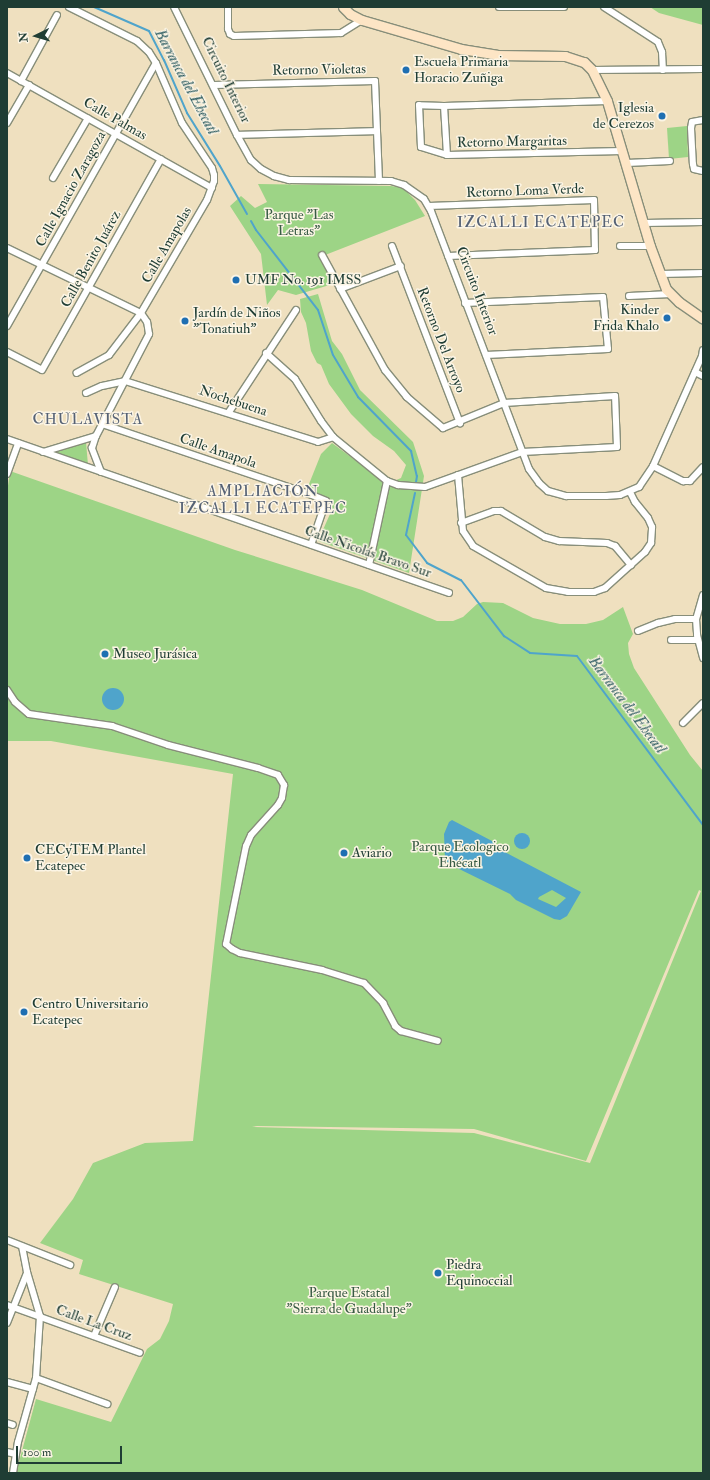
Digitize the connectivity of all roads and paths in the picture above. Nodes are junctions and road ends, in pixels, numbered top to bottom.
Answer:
1 (69, 7) edge
2 (174, 7) edge
3 (228, 7) edge
4 (343, 7) edge
5 (499, 7) edge
6 (564, 7) edge
7 (604, 7) edge
8 (58, 14) dead end
9 (362, 20) junction
10 (156, 63) junction
11 (703, 69) edge
12 (592, 70) junction
13 (663, 70) junction
14 (7, 73) edge
15 (21, 80) junction
16 (29, 85) junction
17 (214, 85) junction
18 (607, 101) junction
19 (444, 106) junction
20 (88, 118) junction
21 (703, 120) edge
22 (7, 123) edge
23 (377, 131) junction
24 (116, 133) junction
25 (238, 135) junction
26 (622, 151) junction
27 (447, 155) junction
28 (161, 159) junction
29 (670, 161) dead end
30 (627, 164) junction
31 (703, 170) edge
32 (53, 178) dead end
33 (379, 181) junction
34 (212, 188) junction
35 (429, 206) junction
36 (703, 222) edge
37 (644, 223) junction
38 (392, 246) dead end
39 (620, 246) dead end
40 (650, 246) junction
41 (7, 248) edge
42 (322, 255) dead end
43 (448, 256) junction
44 (42, 265) junction
45 (400, 266) junction
46 (703, 273) edge
47 (661, 274) junction
48 (88, 287) junction
49 (340, 289) junction
50 (671, 294) junction
51 (629, 296) dead end
52 (465, 302) junction
53 (296, 310) dead end
54 (141, 313) junction
55 (703, 319) edge
56 (7, 326) edge
57 (703, 350) edge
58 (7, 352) edge
59 (266, 353) junction
60 (486, 355) junction
61 (695, 372) junction
62 (77, 373) dead end
63 (703, 376) edge
64 (125, 381) junction
65 (86, 393) dead end
66 (504, 403) junction
67 (229, 412) junction
68 (460, 422) junction
69 (102, 424) junction
70 (96, 436) junction
71 (333, 437) junction
72 (7, 439) edge
73 (18, 443) junction
74 (43, 452) junction
75 (522, 452) junction
76 (10, 456) edge
77 (653, 466) junction
78 (703, 467) edge
79 (7, 471) edge
80 (101, 472) junction
81 (7, 474) edge
82 (458, 475) junction
83 (387, 481) junction
84 (630, 492) junction
85 (461, 523) junction
86 (311, 545) junction
87 (369, 565) junction
88 (631, 565) junction
89 (449, 593) dead end
90 (703, 595) edge
91 (699, 617) edge
92 (638, 631) dead end
93 (671, 640) dead end
94 (698, 640) junction
95 (703, 658) edge
96 (7, 690) edge
97 (703, 703) edge
98 (683, 723) dead end
99 (438, 1041) dead end
100 (7, 1240) edge
101 (22, 1246) junction
102 (70, 1265) dead end
103 (27, 1272) junction
104 (115, 1286) dead end
105 (10, 1306) edge
106 (40, 1316) junction
107 (7, 1323) edge
108 (94, 1336) junction
109 (140, 1353) dead end
110 (36, 1378) junction
111 (7, 1382) edge
112 (33, 1389) junction
113 (107, 1404) dead end
114 (7, 1452) edge
115 (16, 1454) junction
116 (13, 1473) edge

1 - 10 street
2 - 17 street, Circuito Interior
3 - 9 street
4 - 9 main road
5 - 6 street
7 - 13 street
8 - 15 street
9 - 12 main road
10 - 24 street, Calle Ignacio Zaragoza
10 - 34 street
11 - 13 street
12 - 13 street
12 - 18 main road
14 - 15 street, Calle Palmas
15 - 16 street, Calle Palmas
16 - 20 street, Calle Palmas
16 - 22 street
17 - 23 street, Retorno Violetas
17 - 25 street, Circuito Interior
18 - 19 street
18 - 26 main road
19 - 27 street, Retorno Margaritas
19 - 27 street
20 - 24 street, Calle Palmas
20 - 32 street
21 - 31 street
23 - 25 street
23 - 33 street, Retorno Violetas
24 - 28 street, Calle Palmas
24 - 44 street, Calle Ignacio Zaragoza
25 - 33 street, Circuito Interior
26 - 27 street, Retorno Margaritas
26 - 30 main road
28 - 34 street, Calle Palmas
28 - 48 street, Calle Benito Juárez
29 - 30 street
30 - 37 main road
33 - 35 street, Circuito Interior
34 - 54 street, Calle Amapolas
35 - 43 street, Circuito Interior
35 - 43 street, Retorno Loma Verde
36 - 37 street
37 - 40 main road
38 - 45 street, Retorno Del Arroyo
39 - 40 street
40 - 47 main road
41 - 44 street
42 - 49 street
43 - 52 street, Circuito Interior
44 - 48 street
44 - 56 street, Calle Ignacio Zaragoza
45 - 49 street
45 - 68 street, Retorno Del Arroyo
46 - 47 street
47 - 50 main road
48 - 54 street
48 - 58 street, Calle Benito Juárez
49 - 68 street
50 - 51 street
50 - 55 main road
52 - 60 street, Circuito Interior
52 - 60 street
53 - 59 street
54 - 62 street, Calle Amapolas
54 - 64 street
57 - 61 street
59 - 67 street
59 - 71 street
60 - 66 street, Circuito Interior
61 - 63 street
61 - 77 street
64 - 65 street
64 - 67 street, Nochebuena
64 - 69 street
66 - 68 street
66 - 75 street, Circuito Interior
66 - 75 street
67 - 71 street, Nochebuena
69 - 70 street
69 - 86 street, Calle Amapola
70 - 74 street
70 - 80 street
71 - 83 street
72 - 73 street, Calle Nicolás Bravo Sur
73 - 74 street, Calle Nicolás Bravo Sur
73 - 76 street
74 - 80 street, Calle Nicolás Bravo Sur
75 - 82 street
75 - 84 street, Circuito Interior
76 - 79 street
77 - 78 street
77 - 84 street
79 - 81 street
80 - 86 street, Calle Nicolás Bravo Sur
82 - 83 street
82 - 85 street
83 - 87 street
84 - 88 street
85 - 88 street
85 - 88 street
86 - 87 street, Calle Nicolás Bravo Sur
87 - 89 street, Calle Nicolás Bravo Sur
90 - 91 street
91 - 92 street
91 - 94 street
93 - 94 street
94 - 95 street
96 - 99 street
97 - 98 street
100 - 101 street
101 - 102 street
101 - 103 street
103 - 105 street
103 - 106 street
104 - 108 street
105 - 106 street, Calle La Cruz
105 - 107 street
106 - 108 street, Calle La Cruz
106 - 110 street
108 - 109 street, Calle La Cruz
110 - 112 street
110 - 113 street
111 - 112 street
112 - 115 street
114 - 115 street
115 - 116 street

